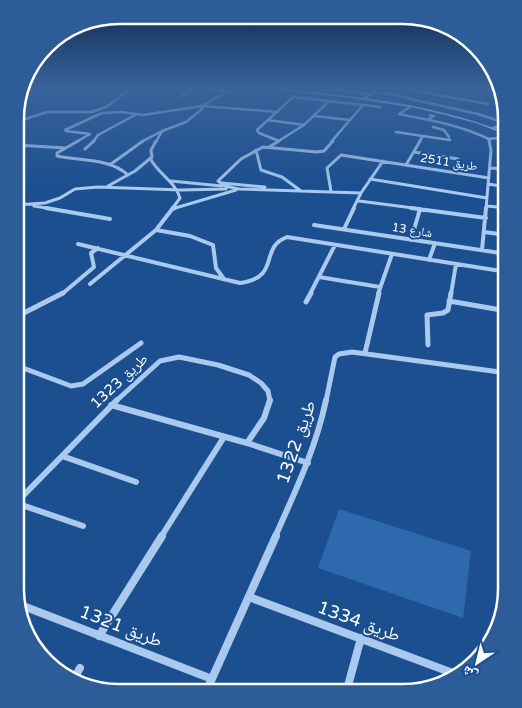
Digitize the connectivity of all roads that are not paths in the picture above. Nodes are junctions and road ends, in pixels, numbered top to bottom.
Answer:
1 (85, 121) edge
2 (124, 121) edge
3 (187, 121) edge
4 (267, 121) edge
5 (275, 121) edge
6 (308, 121) edge
7 (349, 121) edge
8 (440, 121) joint
9 (467, 121) edge
10 (304, 125) junction
11 (498, 126) edge
12 (493, 128) junction
13 (498, 130) edge
14 (162, 131) junction
15 (396, 132) dead end
16 (90, 134) junction
17 (98, 135) junction
18 (423, 136) junction
19 (498, 137) edge
20 (489, 139) junction
21 (279, 141) junction
22 (24, 145) edge
23 (269, 147) junction
24 (67, 148) junction
25 (84, 148) dead end
26 (256, 150) junction
27 (414, 152) junction
28 (150, 158) junction
29 (458, 159) dead end
30 (383, 161) junction
31 (103, 164) junction
32 (406, 165) junction
33 (490, 168) junction
34 (498, 168) edge
35 (128, 175) junction
36 (489, 178) junction
37 (370, 179) junction
38 (170, 181) junction
39 (220, 183) junction
40 (488, 184) junction
41 (107, 186) junction
42 (225, 186) junction
43 (498, 186) edge
44 (176, 190) junction
45 (239, 190) junction
46 (259, 190) junction
47 (301, 191) junction
48 (331, 191) junction
49 (361, 193) junction
50 (487, 198) junction
51 (359, 200) junction
52 (26, 205) joint
53 (486, 206) junction
54 (498, 207) edge
55 (420, 209) junction
56 (172, 210) junction
57 (486, 218) junction
58 (110, 219) dead end
59 (314, 225) dead end
60 (344, 229) junction
61 (156, 230) junction
62 (484, 232) junction
63 (498, 234) edge
64 (411, 240) junction
65 (435, 243) junction
66 (78, 244) dead end
67 (335, 245) junction
68 (98, 248) junction
69 (482, 250) junction
70 (498, 253) edge
71 (392, 254) junction
72 (127, 255) junction
73 (429, 260) junction
74 (456, 264) junction
75 (498, 271) edge
76 (319, 277) junction
77 (227, 281) junction
78 (90, 284) dead end
79 (380, 287) junction
80 (449, 301) junction
81 (306, 302) dead end
82 (498, 309) edge
83 (24, 314) edge
84 (141, 343) dead end
85 (428, 344) dead end
86 (364, 353) junction
87 (24, 368) edge
88 (498, 372) edge
89 (111, 406) junction
90 (224, 437) junction
91 (247, 443) junction
92 (62, 456) junction
93 (308, 463) junction
94 (136, 482) dead end
95 (24, 495) edge
96 (24, 506) edge
97 (83, 526) dead end
98 (249, 597) junction
99 (26, 607) edge
100 (99, 636) junction
101 (361, 638) junction
102 (80, 668) dead end
103 (449, 672) edge
104 (76, 674) edge
105 (212, 678) junction
106 (209, 684) edge
107 (348, 684) edge

1 - 16 street
2 - 17 street
3 - 14 street
4 - 21 street
5 - 10 street
6 - 10 street
7 - 23 street
8 - 18 street
8 - 20 street
9 - 12 street
10 - 21 street
11 - 12 street
12 - 13 street
14 - 28 street
14 - 31 street
15 - 18 street
16 - 17 street
16 - 24 street
17 - 25 street
18 - 27 street, طريق 2511
19 - 20 street
20 - 33 street
21 - 23 street
22 - 24 street
23 - 26 street
24 - 31 street
26 - 39 street
26 - 47 street
27 - 29 street
27 - 32 street, طريق 2511
28 - 35 street
28 - 38 street
30 - 32 street, طريق 2511
30 - 37 street
30 - 48 street, طريق 2511
31 - 35 street
32 - 36 street, طريق 2511
33 - 34 street
33 - 36 street
35 - 41 street
36 - 40 street
37 - 49 street
37 - 50 street
38 - 42 street
38 - 44 street
39 - 42 street
39 - 46 street
40 - 43 street
40 - 50 street
41 - 44 street
41 - 52 street
42 - 45 street
44 - 45 street
44 - 56 street
45 - 46 street
45 - 56 street
46 - 47 street
47 - 48 street
48 - 49 street
49 - 51 street
50 - 53 street
51 - 55 street
51 - 60 street
52 - 58 street
53 - 54 street
53 - 57 street
55 - 57 street
55 - 64 street
56 - 61 street
57 - 62 street
59 - 60 street, شارع 13
60 - 64 street, شارع 13
61 - 72 street
61 - 77 street
62 - 63 street
62 - 69 street
64 - 65 street, شارع 13
65 - 69 street, شارع 13
65 - 73 street
66 - 68 street
67 - 71 street
67 - 76 street
67 - 77 street
68 - 72 street
68 - 83 street
69 - 70 street, شارع 13
71 - 73 street
71 - 79 street
72 - 77 street
72 - 78 street
73 - 74 street
74 - 75 street
74 - 80 street
76 - 79 street
76 - 81 street
79 - 86 street
80 - 82 street
80 - 85 street
84 - 87 street
86 - 88 street, طريق 1322
86 - 93 street, طريق 1322
89 - 90 street
89 - 91 street, طريق 1323
89 - 92 street, طريق 1323
90 - 91 street
90 - 100 street
91 - 93 street
92 - 94 street
92 - 95 street, طريق 1323
93 - 98 street, طريق 1322
96 - 97 street
98 - 101 street, طريق 1334
98 - 105 street, طريق 1322
99 - 100 street, طريق 1321
100 - 105 street, طريق 1321
101 - 103 street, طريق 1334
101 - 107 street
102 - 104 street
105 - 106 street, طريق 1322

